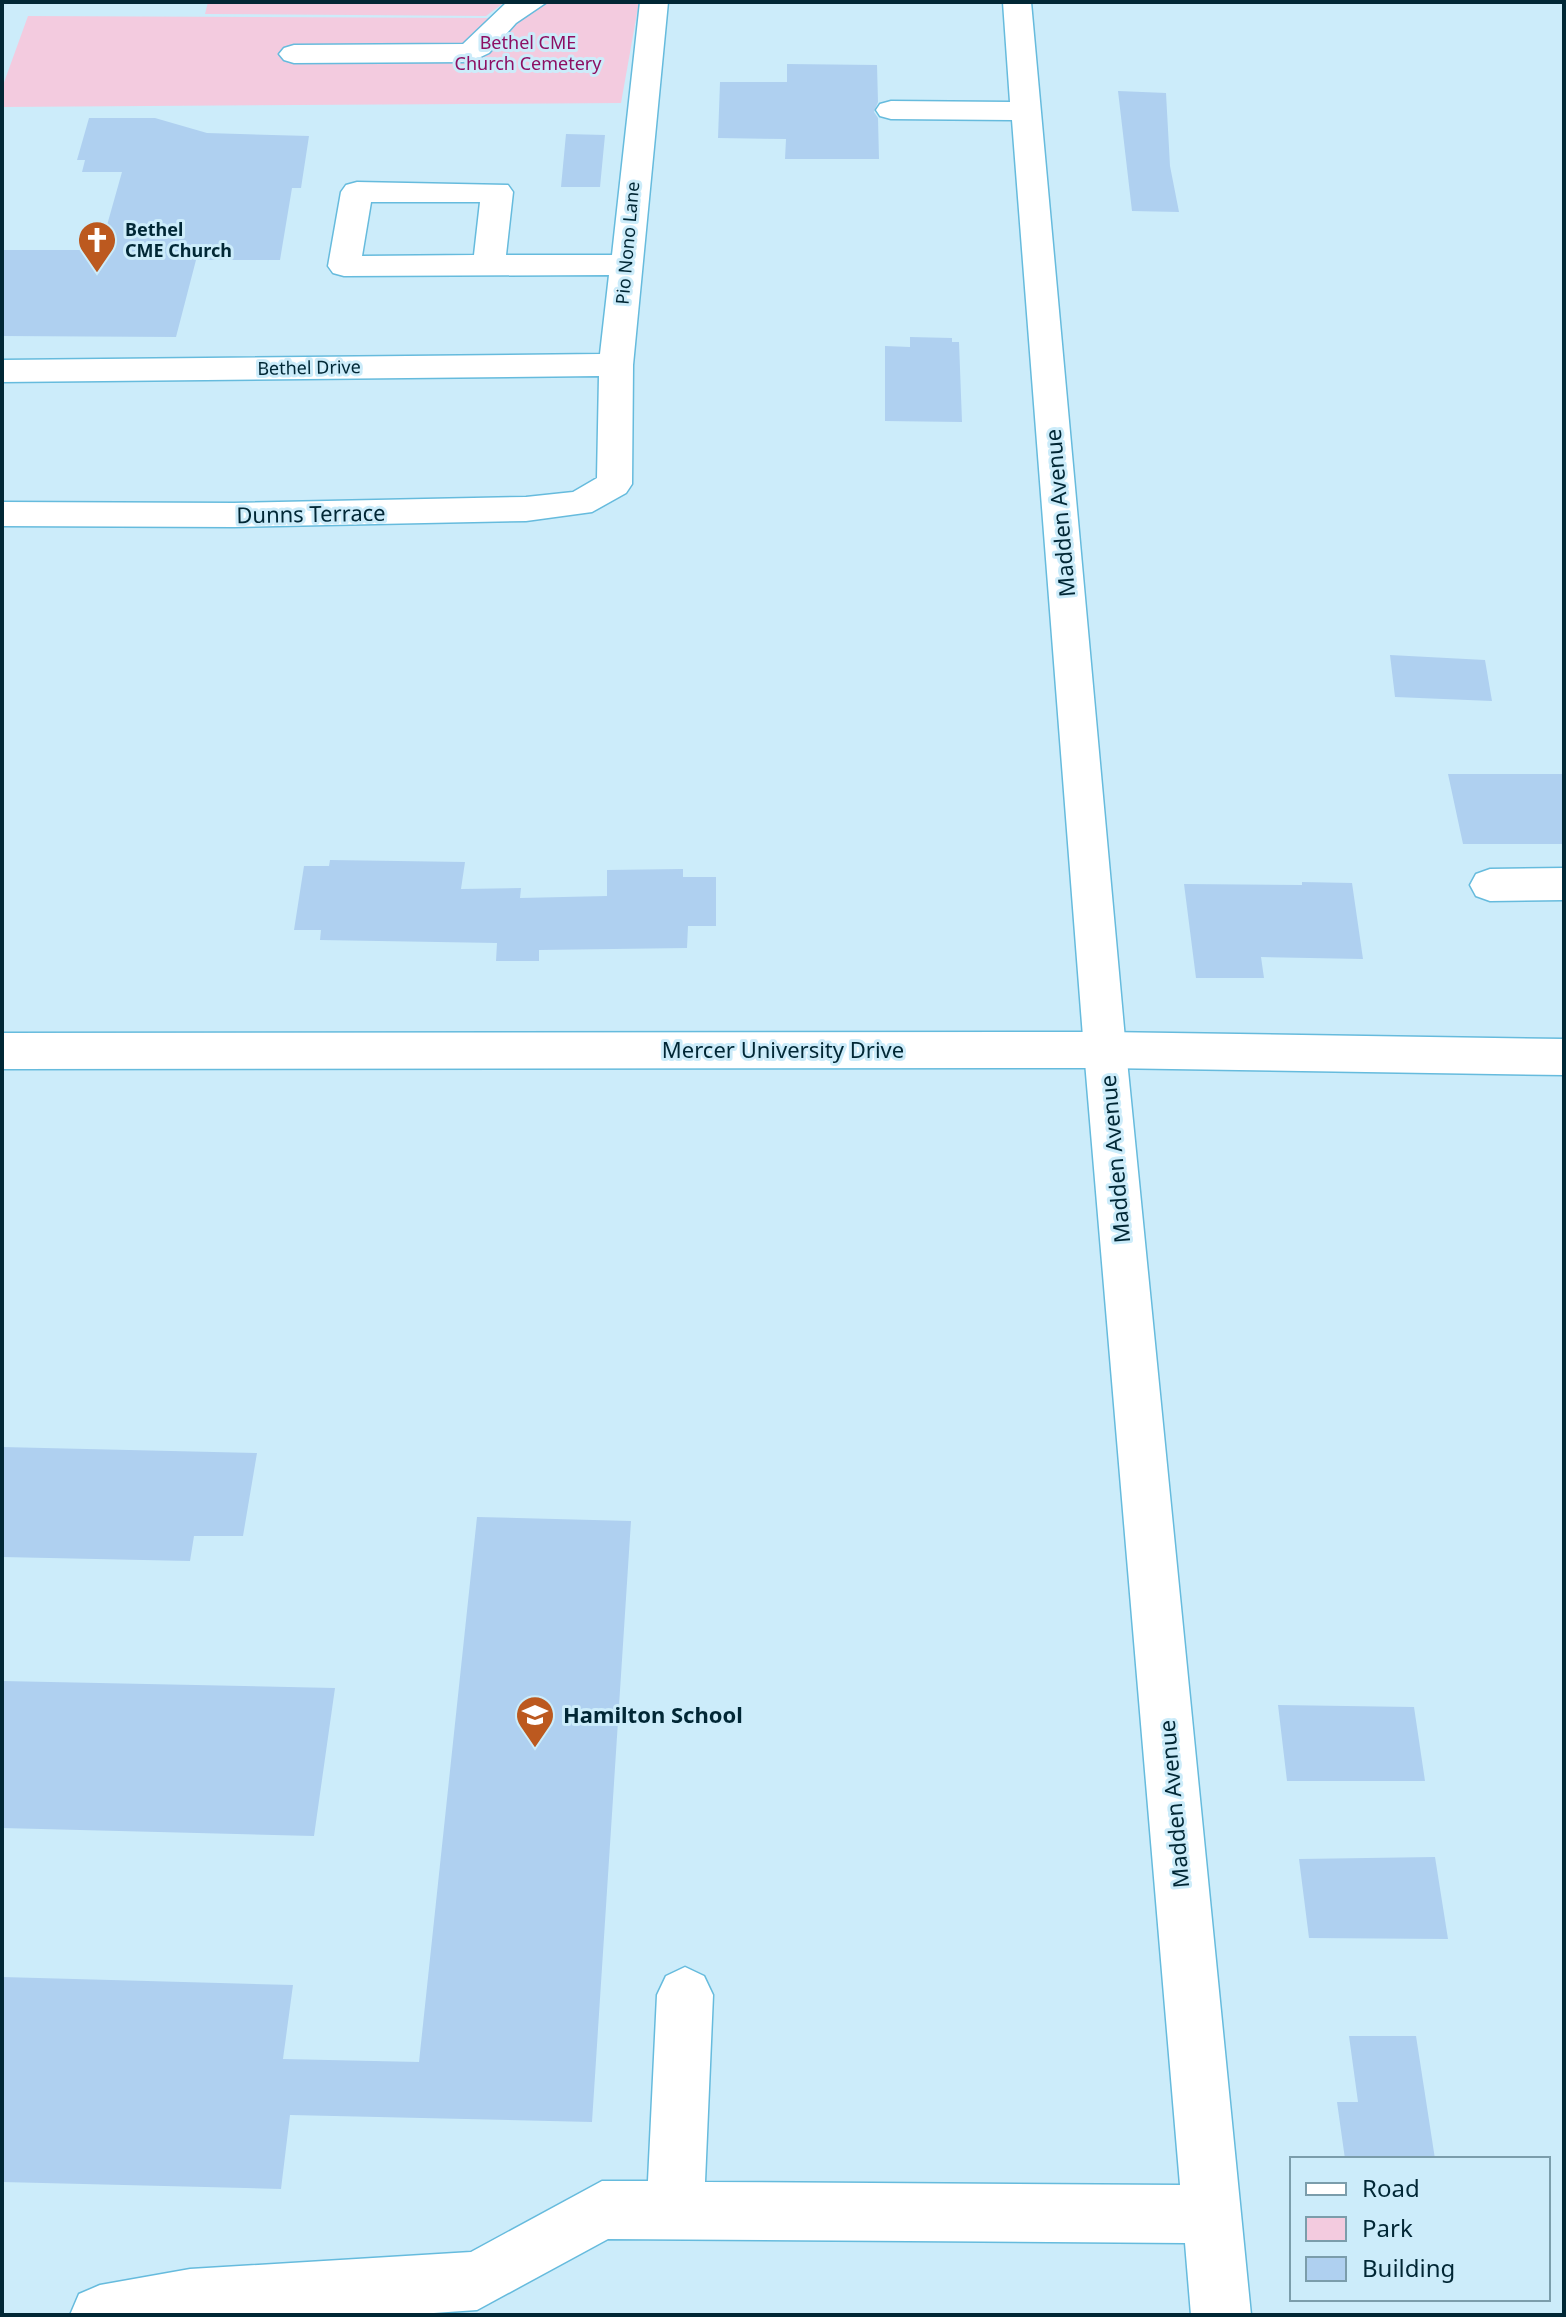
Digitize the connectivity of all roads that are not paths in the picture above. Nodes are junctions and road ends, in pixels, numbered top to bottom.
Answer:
1 (533, 2) edge
2 (654, 2) edge
3 (1017, 2) edge
4 (294, 54) dead end
5 (891, 110) dead end
6 (1026, 111) junction
7 (627, 265) junction
8 (489, 266) junction
9 (616, 365) junction
10 (2, 371) edge
11 (614, 484) joint
12 (2, 514) edge
13 (1564, 884) edge
14 (1490, 885) dead end
15 (1105, 1050) junction
16 (2, 1051) edge
17 (1564, 1057) edge
18 (685, 1995) dead end
19 (675, 2210) junction
20 (1212, 2214) junction
21 (100, 2315) edge
22 (1221, 2315) edge

1 - 4 street
2 - 7 street, Pio Nono Lane
3 - 6 street, Madden Avenue
5 - 6 street
6 - 15 street, Madden Avenue
7 - 8 street
7 - 9 street, Pio Nono Lane
8 - 8 street
9 - 10 street, Bethel Drive
9 - 11 street, Pio Nono Lane
11 - 12 street, Dunns Terrace
13 - 14 street
15 - 16 street, Mercer University Drive
15 - 17 street, Mercer University Drive
15 - 20 street, Madden Avenue
18 - 19 street
19 - 20 street
19 - 21 street
20 - 22 street, Madden Avenue

